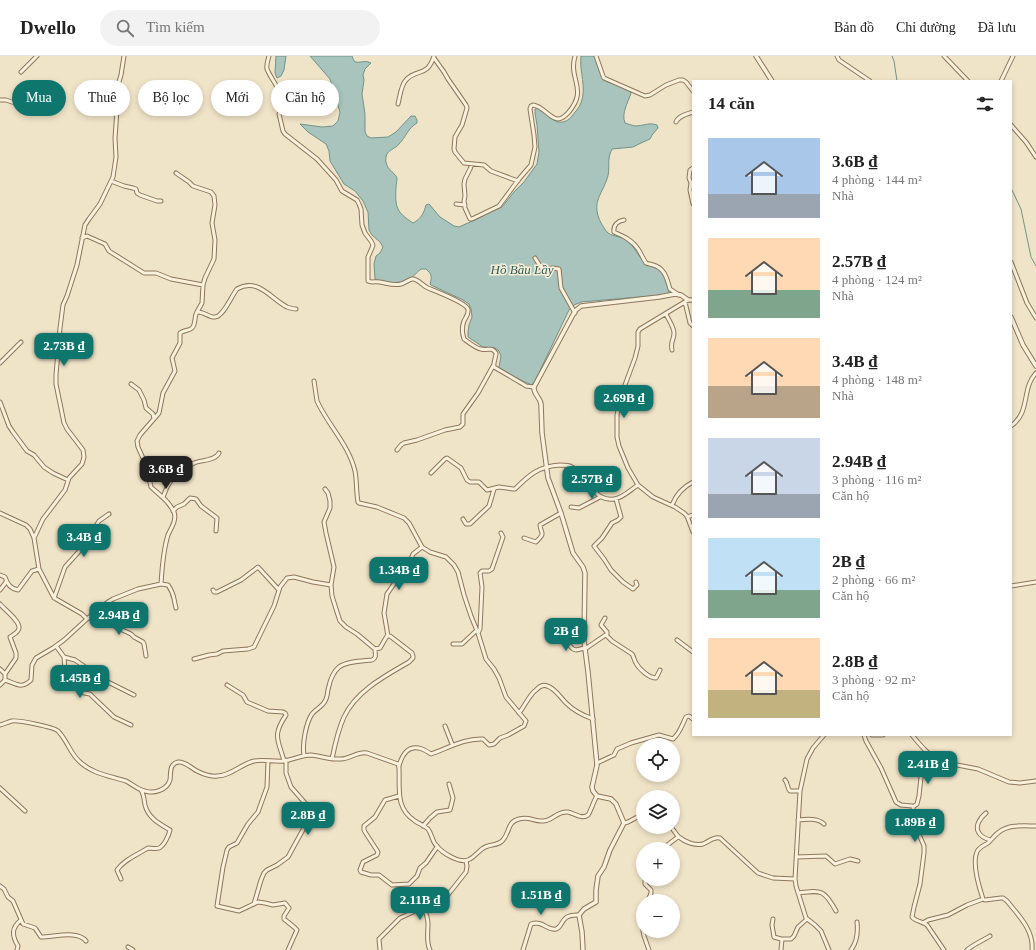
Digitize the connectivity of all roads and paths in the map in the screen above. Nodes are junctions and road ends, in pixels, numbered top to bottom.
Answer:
1 (37, 56) edge
2 (124, 56) edge
3 (269, 56) edge
4 (575, 56) edge
5 (596, 56) edge
6 (756, 56) edge
7 (837, 56) edge
8 (944, 56) edge
9 (1013, 56) edge
10 (434, 57) edge
11 (21, 72) dead end
12 (771, 80) edge
13 (868, 80) edge
14 (967, 80) edge
15 (1001, 80) edge
16 (692, 90) edge
17 (0, 100) edge
18 (12, 102) edge
19 (398, 104) dead end
20 (692, 112) edge
21 (676, 122) dead end
22 (1012, 126) edge
23 (1036, 157) edge
24 (472, 164) junction
25 (692, 169) edge
26 (176, 173) dead end
27 (111, 181) junction
28 (518, 181) junction
29 (692, 199) edge
30 (161, 201) dead end
31 (456, 204) dead end
32 (465, 205) junction
33 (624, 220) dead end
34 (82, 238) junction
35 (535, 258) dead end
36 (1012, 265) edge
37 (203, 285) junction
38 (679, 295) junction
39 (692, 300) edge
40 (687, 301) junction
41 (296, 310) dead end
42 (196, 312) junction
43 (574, 313) junction
44 (666, 314) junction
45 (1036, 318) edge
46 (1012, 319) edge
47 (692, 325) edge
48 (21, 342) dead end
49 (672, 350) dead end
50 (0, 363) edge
51 (1036, 366) edge
52 (494, 367) junction
53 (1036, 373) edge
54 (314, 382) dead end
55 (131, 384) dead end
56 (534, 387) junction
57 (0, 402) edge
58 (154, 419) junction
59 (1012, 425) edge
60 (396, 450) dead end
61 (219, 453) dead end
62 (546, 467) junction
63 (431, 474) dead end
64 (68, 480) junction
65 (692, 483) edge
66 (638, 485) junction
67 (325, 489) dead end
68 (494, 489) junction
69 (163, 497) junction
70 (601, 497) junction
71 (616, 499) junction
72 (672, 506) junction
73 (571, 507) dead end
74 (173, 511) junction
75 (0, 513) edge
76 (561, 513) junction
77 (109, 514) dead end
78 (692, 515) edge
79 (687, 517) junction
80 (463, 519) dead end
81 (692, 530) edge
82 (216, 531) dead end
83 (501, 533) dead end
84 (34, 538) junction
85 (524, 538) dead end
86 (422, 547) junction
87 (39, 569) junction
88 (0, 575) edge
89 (6, 582) junction
90 (636, 582) dead end
91 (1036, 582) edge
92 (161, 584) junction
93 (331, 585) junction
94 (1012, 586) edge
95 (0, 590) edge
96 (213, 590) dead end
97 (279, 590) junction
98 (54, 598) junction
99 (0, 604) edge
100 (176, 608) dead end
101 (98, 610) junction
102 (605, 618) dead end
103 (87, 619) junction
104 (559, 628) dead end
105 (478, 632) junction
106 (606, 635) junction
107 (388, 636) junction
108 (677, 640) dead end
109 (453, 644) dead end
110 (56, 646) junction
111 (585, 648) junction
112 (375, 649) junction
113 (692, 651) edge
114 (64, 656) junction
115 (146, 656) dead end
116 (194, 659) dead end
117 (0, 669) edge
118 (660, 670) dead end
119 (5, 674) junction
120 (5, 680) junction
121 (0, 685) edge
122 (227, 686) dead end
123 (134, 695) dead end
124 (519, 713) junction
125 (692, 718) edge
126 (593, 719) junction
127 (0, 725) edge
128 (131, 725) dead end
129 (445, 726) dead end
130 (823, 736) edge
131 (864, 736) edge
132 (913, 736) edge
133 (452, 744) junction
134 (925, 751) junction
135 (304, 755) junction
136 (332, 758) junction
137 (268, 760) junction
138 (285, 760) junction
139 (597, 763) junction
140 (399, 766) junction
141 (785, 780) dead end
142 (1036, 781) edge
143 (449, 784) dead end
144 (0, 788) edge
145 (141, 790) junction
146 (800, 791) junction
147 (399, 796) junction
148 (597, 796) junction
149 (913, 807) junction
150 (25, 811) dead end
151 (986, 813) dead end
152 (636, 818) edge
153 (798, 820) junction
154 (624, 823) junction
155 (824, 824) dead end
156 (423, 826) junction
157 (1036, 826) edge
158 (676, 834) edge
159 (678, 837) junction
160 (990, 840) junction
161 (671, 842) edge
162 (437, 847) junction
163 (796, 857) junction
164 (466, 861) junction
165 (858, 861) dead end
166 (795, 879) junction
167 (121, 880) dead end
168 (0, 886) edge
169 (798, 892) junction
170 (983, 899) junction
171 (254, 904) junction
172 (424, 908) junction
173 (836, 911) dead end
174 (579, 915) junction
175 (773, 919) dead end
176 (807, 919) junction
177 (21, 920) junction
178 (857, 922) dead end
179 (923, 923) junction
180 (990, 936) dead end
181 (645, 938) edge
182 (782, 939) junction
183 (1036, 940) edge
184 (86, 941) dead end
185 (1032, 942) junction
186 (128, 947) dead end
187 (17, 950) edge
188 (134, 950) edge
189 (288, 950) edge
190 (380, 950) edge
191 (430, 950) edge
192 (523, 950) edge
193 (583, 950) edge
194 (650, 950) edge
195 (781, 950) edge
196 (829, 950) edge
197 (851, 950) edge
198 (944, 950) edge
199 (967, 950) edge
200 (1032, 950) edge

1 - 11 street
2 - 27 street
3 - 52 street
4 - 28 street
5 - 16 street
6 - 12 street
7 - 13 street
8 - 14 street
9 - 15 street
10 - 19 street
10 - 24 street
17 - 18 street
20 - 21 street
22 - 23 street
24 - 28 street
24 - 32 street
25 - 29 street
26 - 37 street
27 - 30 street
27 - 34 street
28 - 32 street
31 - 32 street
33 - 38 street
34 - 37 street
34 - 64 street
35 - 43 street
36 - 45 street
37 - 42 street
38 - 40 street
38 - 43 street
39 - 40 street
40 - 44 street
40 - 47 street
41 - 42 street
42 - 58 street
43 - 56 street
44 - 49 street
44 - 66 street
46 - 51 street
48 - 50 street
52 - 56 street
52 - 60 street
53 - 59 street
54 - 86 street
55 - 58 street
56 - 62 street
57 - 64 street
58 - 69 street
61 - 69 street
62 - 68 street
62 - 70 street
62 - 76 street
63 - 68 street
64 - 84 street
65 - 72 street
66 - 71 street
66 - 72 street
67 - 93 street
68 - 80 street
69 - 74 street
70 - 71 street
70 - 73 street
71 - 90 street
72 - 79 street
74 - 82 street
74 - 92 street
75 - 84 street
76 - 85 street
76 - 111 street
77 - 98 street
78 - 79 street
79 - 81 street
83 - 105 street
84 - 87 street
86 - 105 street
86 - 107 street
87 - 89 street
87 - 98 street
88 - 89 street
89 - 95 street
91 - 94 street
92 - 100 street
92 - 101 street
93 - 97 street
93 - 112 street
96 - 97 street
97 - 116 street
98 - 103 street
99 - 119 street
101 - 103 street
101 - 115 street
102 - 106 street
103 - 110 street
104 - 111 street
105 - 109 street
105 - 124 street
106 - 111 street
106 - 118 street
107 - 112 street
107 - 136 street
108 - 113 street
110 - 114 street
110 - 120 street
111 - 126 street
112 - 135 street
114 - 123 street
114 - 128 street
117 - 119 street
119 - 120 street
120 - 121 street
122 - 138 street
124 - 126 street
124 - 133 street
125 - 139 street
126 - 139 street
127 - 145 street
129 - 133 street
130 - 146 street
131 - 149 street
132 - 134 street
133 - 140 street
134 - 142 street
134 - 149 street
135 - 136 street
135 - 138 street
136 - 140 street
137 - 138 street
137 - 145 street
137 - 171 street
138 - 171 street
139 - 148 street
140 - 147 street
141 - 146 street
143 - 156 street
144 - 150 street
145 - 167 street
146 - 153 street
147 - 156 street
147 - 162 street
148 - 154 street
148 - 164 street
149 - 179 street
151 - 160 street
152 - 154 street
153 - 155 street
153 - 163 street
154 - 174 street
156 - 162 street
157 - 160 street
158 - 159 street
159 - 161 street
159 - 166 street
160 - 170 street
162 - 164 street
163 - 165 street
163 - 166 street
164 - 172 street
166 - 169 street
168 - 177 street
169 - 173 street
169 - 176 street
170 - 179 street
170 - 185 street
171 - 189 street
172 - 190 street
172 - 191 street
174 - 192 street
174 - 193 street
175 - 182 street
176 - 182 street
176 - 196 street
177 - 184 street
177 - 187 street
178 - 197 street
179 - 198 street
180 - 199 street
181 - 194 street
182 - 195 street
183 - 185 street
185 - 200 street
186 - 188 street

